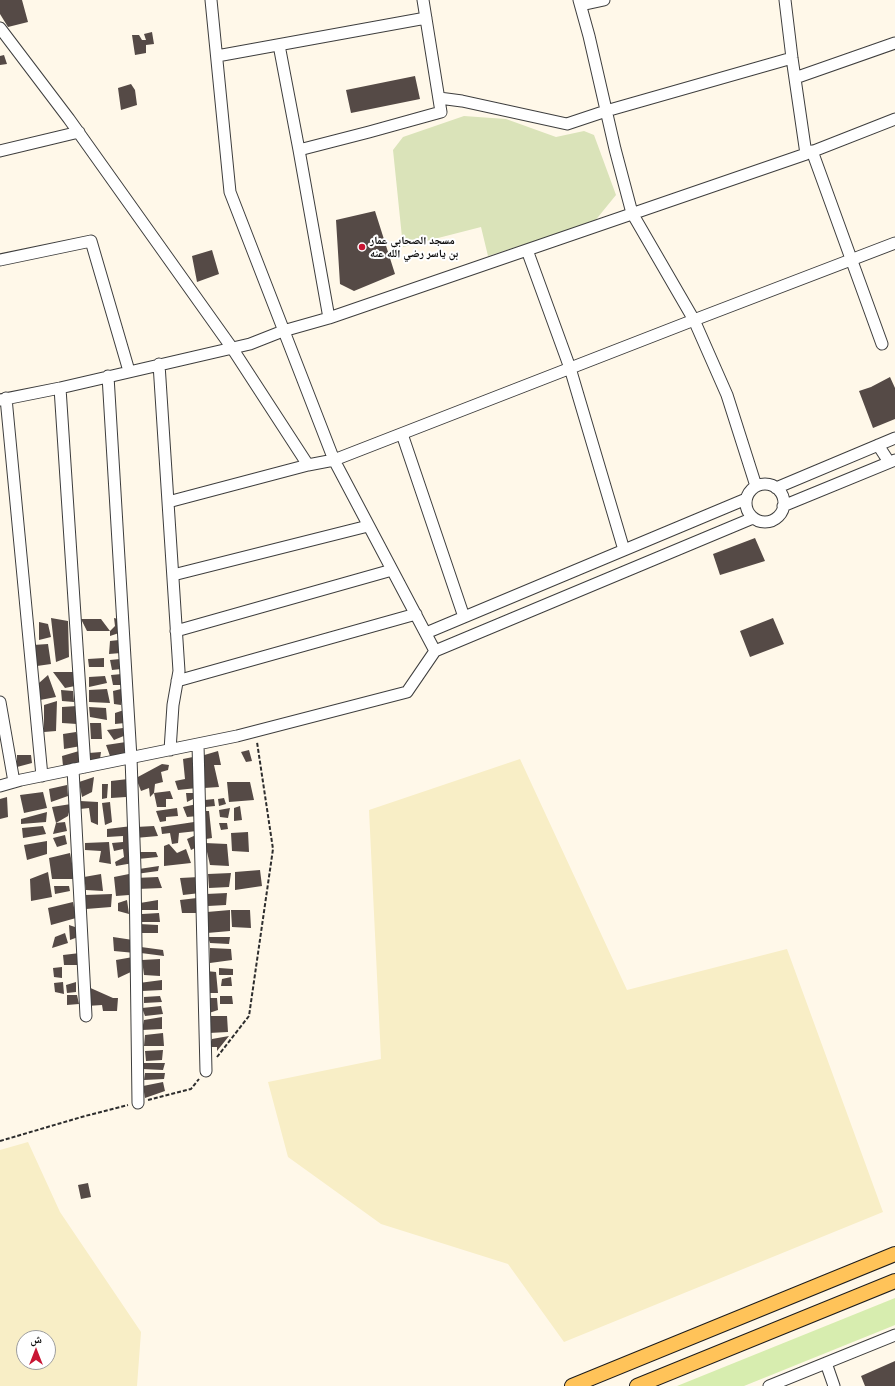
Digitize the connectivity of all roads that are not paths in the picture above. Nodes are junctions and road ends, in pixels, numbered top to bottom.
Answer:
1 (211, 0) edge
2 (422, 0) edge
3 (604, 0) edge
4 (785, 0) edge
5 (580, 3) edge
6 (426, 18) junction
7 (0, 28) edge
8 (895, 43) edge
9 (279, 45) junction
10 (217, 56) junction
11 (792, 58) junction
12 (794, 78) junction
13 (439, 98) junction
14 (606, 111) junction
15 (895, 119) edge
16 (78, 132) junction
17 (299, 150) junction
18 (0, 151) edge
19 (809, 153) junction
20 (632, 214) junction
21 (895, 244) edge
22 (527, 250) junction
23 (0, 260) edge
24 (852, 260) junction
25 (329, 318) junction
26 (694, 320) junction
27 (283, 331) junction
28 (882, 344) dead end
29 (232, 348) junction
30 (159, 364) junction
31 (570, 368) junction
32 (129, 371) junction
33 (108, 376) junction
34 (60, 388) junction
35 (3, 399) edge
36 (402, 434) junction
37 (895, 438) edge
38 (878, 445) junction
39 (334, 460) junction
40 (892, 461) edge
41 (308, 465) junction
42 (756, 486) junction
43 (776, 488) junction
44 (746, 499) junction
45 (168, 502) junction
46 (783, 506) junction
47 (753, 518) junction
48 (368, 526) junction
49 (624, 550) junction
50 (392, 570) junction
51 (173, 575) junction
52 (416, 614) junction
53 (464, 617) junction
54 (176, 631) junction
55 (426, 633) junction
56 (435, 650) junction
57 (177, 681) junction
58 (0, 702) edge
59 (198, 744) junction
60 (170, 750) junction
61 (131, 758) junction
62 (85, 767) junction
63 (73, 769) junction
64 (42, 776) junction
65 (14, 782) junction
66 (0, 786) edge
67 (86, 1016) dead end
68 (206, 1071) dead end
69 (138, 1103) dead end
70 (895, 1254) edge
71 (895, 1281) edge
72 (895, 1335) edge
73 (826, 1363) junction
74 (572, 1386) edge
75 (637, 1386) edge
76 (769, 1386) edge
77 (834, 1386) edge

1 - 10 street
2 - 6 street
3 - 5 street
4 - 11 street
5 - 14 street
6 - 9 street
6 - 13 street
7 - 16 street
8 - 12 street
9 - 10 street
9 - 17 street
10 - 27 street
11 - 12 street
11 - 14 street
12 - 19 street
13 - 14 street
13 - 17 street
14 - 20 street
15 - 19 street
16 - 18 street
16 - 29 street
17 - 25 street
19 - 20 street
19 - 24 street
20 - 22 street
20 - 26 street
21 - 24 street
22 - 25 street
22 - 31 street
23 - 32 street
24 - 26 street
24 - 28 street
25 - 27 street
26 - 31 street
26 - 42 street
27 - 29 street
27 - 39 street
29 - 30 street
29 - 41 street
30 - 32 street
30 - 45 street
31 - 36 street
31 - 49 street
32 - 33 street
33 - 34 street
33 - 61 street
34 - 35 street
34 - 62 street
35 - 64 street
36 - 39 street
36 - 53 street
37 - 38 street
38 - 40 street
38 - 43 street
39 - 41 street
39 - 48 street
40 - 46 street
41 - 45 street
42 - 43 street
42 - 44 street
43 - 46 street
44 - 47 street
44 - 49 street
45 - 51 street
46 - 47 street
47 - 56 street
48 - 50 street
48 - 51 street
49 - 53 street
50 - 52 street
50 - 54 street
51 - 54 street
52 - 55 street
52 - 57 street
53 - 55 street
54 - 57 street
55 - 56 street
56 - 59 street
57 - 60 street
58 - 65 street
59 - 60 street
59 - 68 street
60 - 61 street
61 - 62 street
61 - 69 street
62 - 63 street
63 - 64 street
63 - 67 street
64 - 65 street
65 - 66 street
70 - 74 main road
71 - 75 main road
72 - 73 street
73 - 76 street
73 - 77 street

